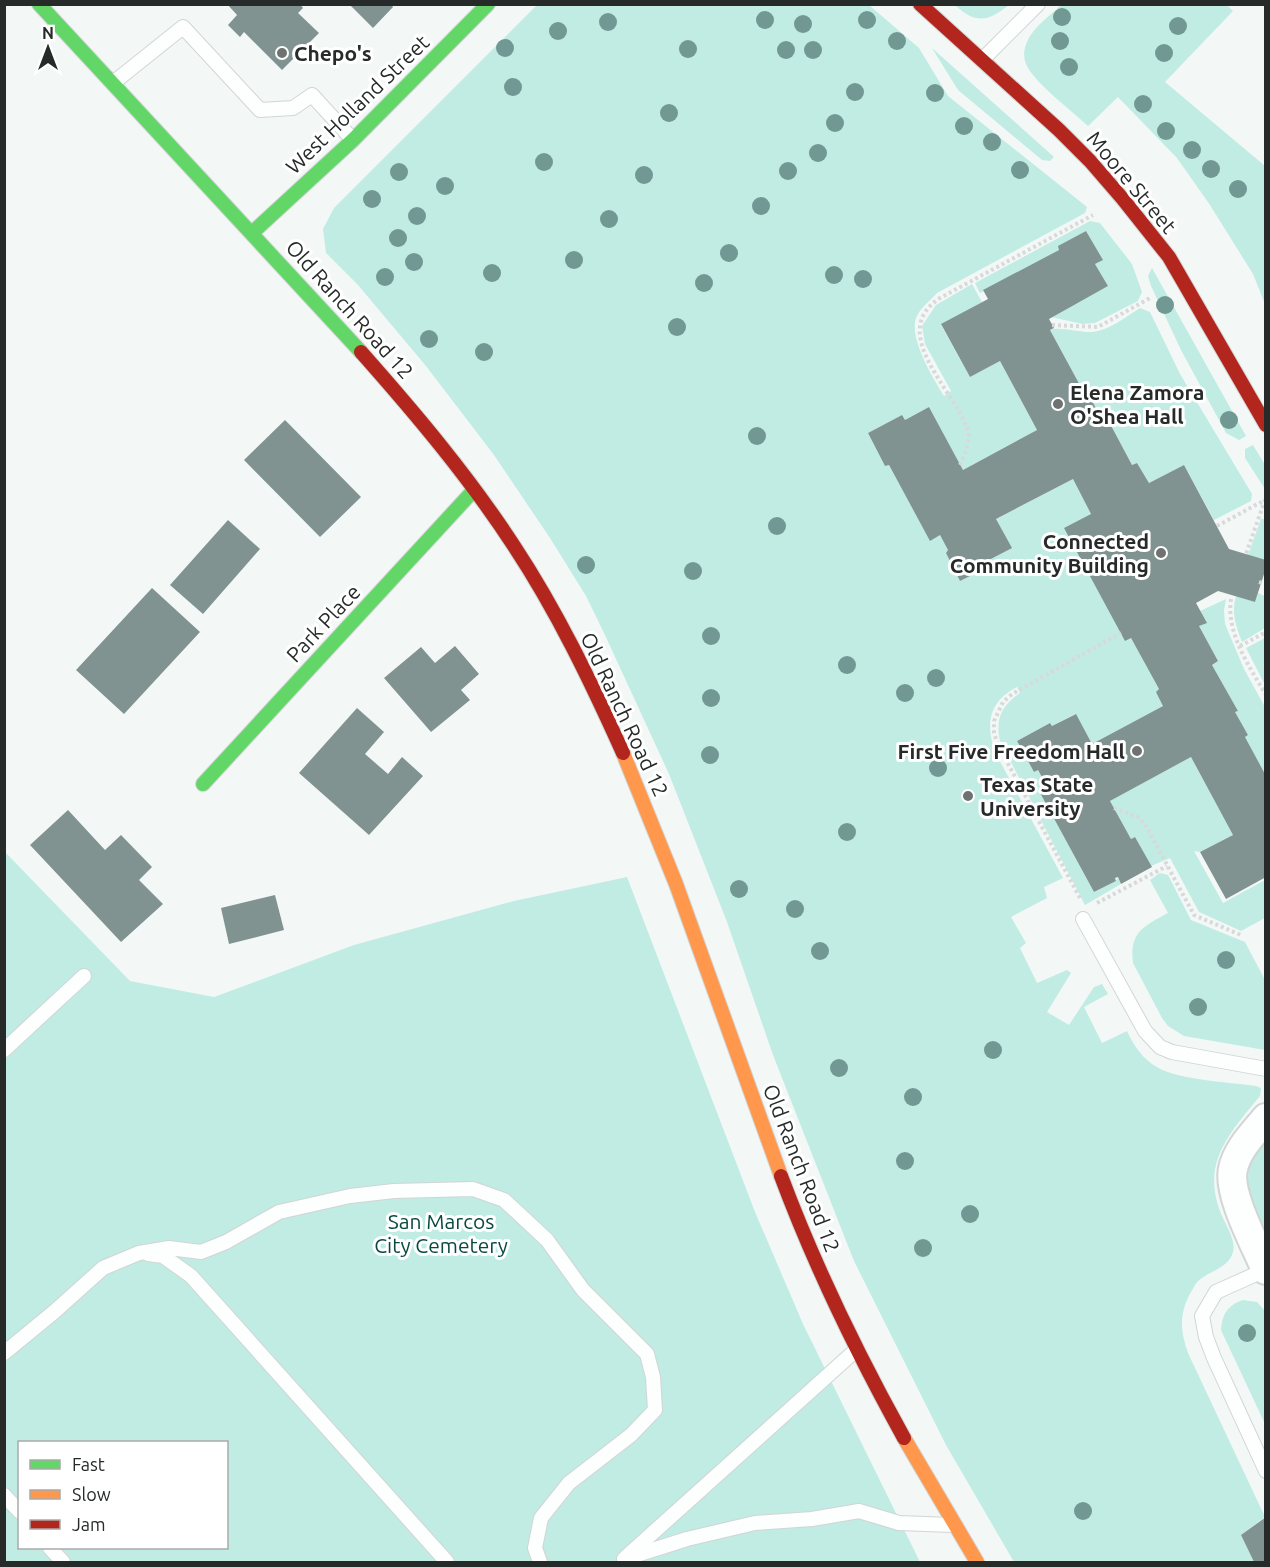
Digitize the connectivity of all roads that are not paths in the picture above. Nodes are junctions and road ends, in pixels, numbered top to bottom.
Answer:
1 (39, 4) edge
2 (488, 4) edge
3 (920, 4) edge
4 (1038, 4) edge
5 (983, 59) junction
6 (113, 83) junction
7 (352, 140) junction
8 (253, 232) junction
9 (1266, 425) edge
10 (474, 490) junction
11 (203, 784) dead end
12 (1083, 919) dead end
13 (84, 976) dead end
14 (4, 1050) edge
15 (1266, 1069) edge
16 (1266, 1118) edge
17 (139, 1253) junction
18 (1265, 1270) edge
19 (856, 1350) junction
20 (4, 1353) edge
21 (1266, 1471) edge
22 (4, 1495) edge
23 (18, 1510) edge
24 (954, 1525) junction
25 (51, 1549) edge
26 (622, 1561) edge
27 (63, 1563) edge
28 (447, 1563) edge
29 (540, 1563) edge
30 (977, 1563) edge

1 - 6 main road, Old Ranch Road 12
2 - 7 main road, West Holland Street
3 - 5 main road, Moore Street
4 - 5 lane
5 - 9 main road, Moore Street
6 - 7 lane
6 - 8 main road, Old Ranch Road 12
7 - 8 main road, West Holland Street
8 - 10 main road, Old Ranch Road 12
10 - 11 main road, Park Place
10 - 19 main road, Old Ranch Road 12
12 - 15 lane
13 - 14 lane
16 - 18 street
17 - 20 lane
17 - 28 lane
17 - 29 lane
18 - 21 lane
19 - 24 main road, Old Ranch Road 12
19 - 26 lane
22 - 23 lane
24 - 26 lane
24 - 30 main road, Old Ranch Road 12
25 - 27 lane

